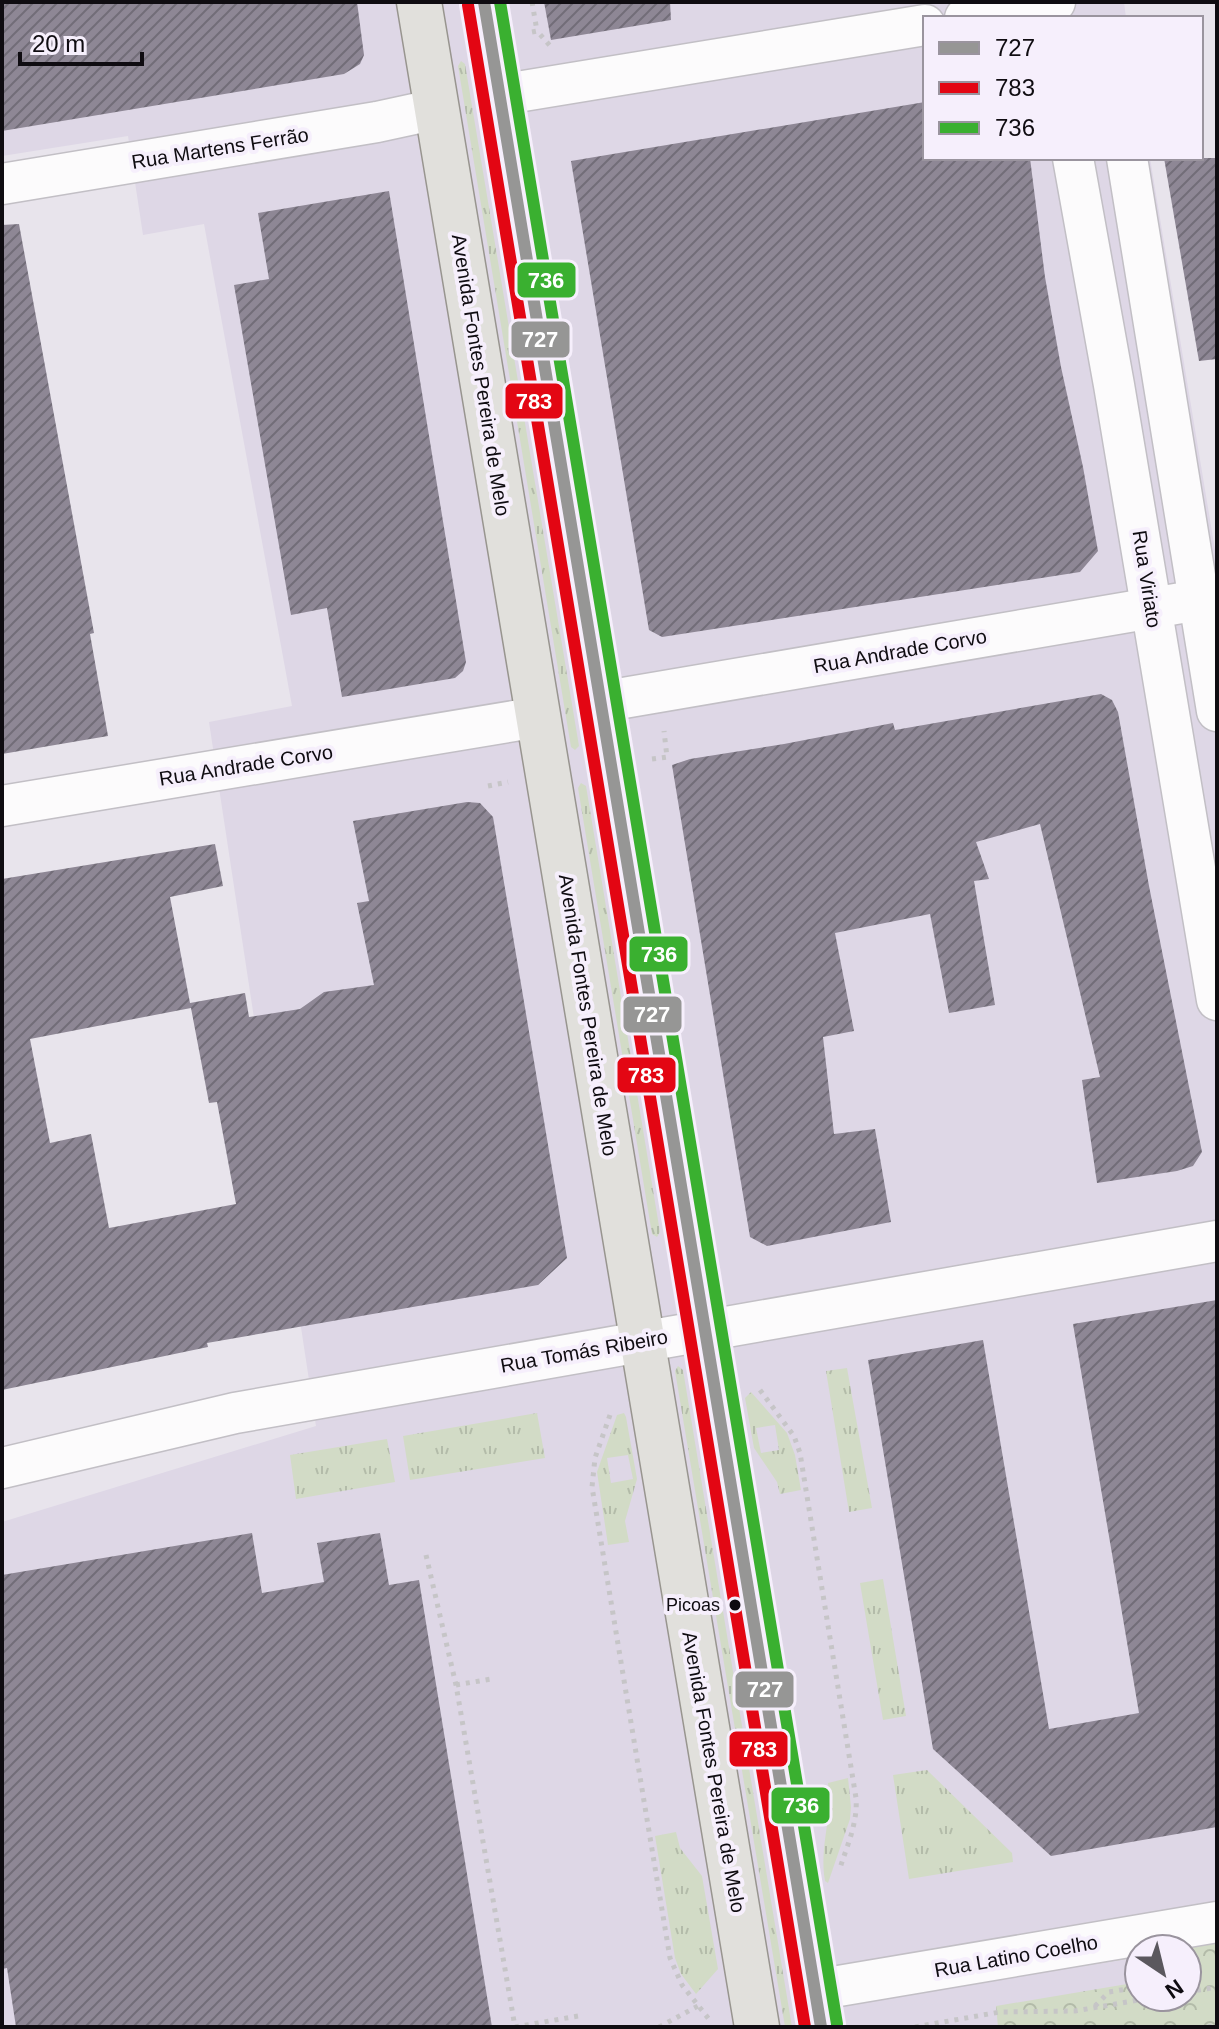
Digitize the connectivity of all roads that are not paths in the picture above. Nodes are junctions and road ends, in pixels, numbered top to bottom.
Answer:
1 (419, 2) edge
2 (484, 2) edge
3 (1050, 7) edge
4 (980, 16) edge
5 (923, 25) edge
6 (499, 95) junction
7 (437, 109) junction
8 (1073, 160) edge
9 (1127, 160) edge
10 (2, 184) edge
11 (1199, 600) junction
12 (1152, 608) junction
13 (600, 702) junction
14 (1217, 711) edge
15 (538, 717) junction
16 (2, 806) edge
17 (1217, 1000) edge
18 (1217, 1241) edge
19 (705, 1330) junction
20 (642, 1341) junction
21 (2, 1468) edge
22 (1217, 1922) edge
23 (818, 2009) edge
24 (757, 2027) edge

1 - 7 main road, Avenida Fontes Pereira de Melo
2 - 6 main road
3 - 4 street
5 - 6 street
6 - 13 main road
7 - 10 street, Rua Martens Ferrão
7 - 15 main road, Avenida Fontes Pereira de Melo
8 - 12 street, Rua Viriato
9 - 11 street
11 - 12 street, Rua Andrade Corvo
11 - 14 street
12 - 13 street, Rua Andrade Corvo
12 - 17 street, Rua Viriato
13 - 19 main road
15 - 16 street, Rua Andrade Corvo
15 - 20 main road, Avenida Fontes Pereira de Melo
18 - 19 street, Rua Tomás Ribeiro
19 - 20 street, Rua Tomás Ribeiro
19 - 23 main road
20 - 21 street, Rua Tomás Ribeiro
20 - 24 main road, Avenida Fontes Pereira de Melo
22 - 23 street, Rua Latino Coelho

